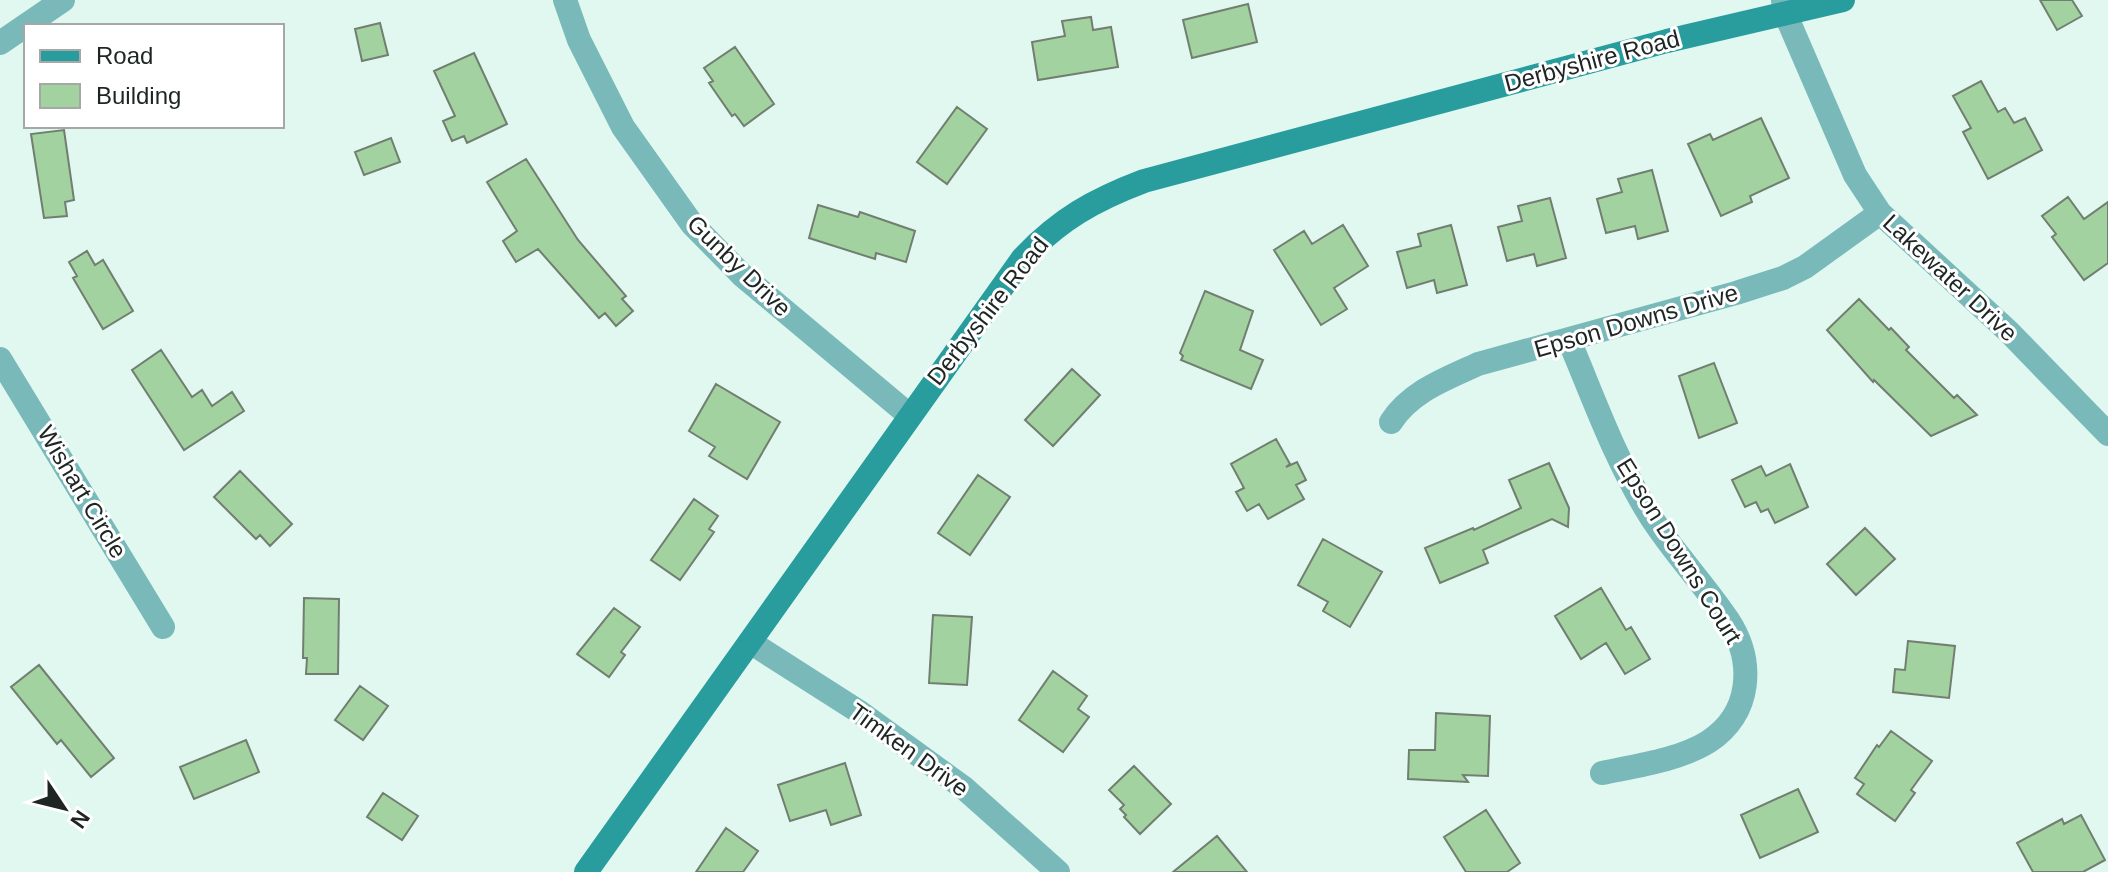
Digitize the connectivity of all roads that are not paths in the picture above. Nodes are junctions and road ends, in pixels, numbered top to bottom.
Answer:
1 (63, 0) edge
2 (565, 0) edge
3 (1843, 0) edge
4 (1784, 7) edge
5 (28, 24) edge
6 (24, 27) edge
7 (0, 43) edge
8 (1880, 213) junction
9 (1569, 340) junction
10 (0, 359) edge
11 (909, 415) junction
12 (1391, 422) dead end
13 (2108, 434) edge
14 (163, 627) dead end
15 (750, 642) junction
16 (1602, 773) dead end
17 (586, 872) edge
18 (1058, 872) edge

1 - 5 street
2 - 11 street, Gunby Drive
3 - 4 street, Derbyshire Road
4 - 8 street, Lakewater Drive
4 - 11 street, Derbyshire Road
6 - 7 street
8 - 9 street, Epson Downs Drive
8 - 13 street, Lakewater Drive
9 - 12 street, Epson Downs Drive
9 - 16 street, Epson Downs Court
10 - 14 street, Wishart Circle
11 - 15 street, Derbyshire Road
15 - 17 street, Derbyshire Road
15 - 18 street, Timken Drive

